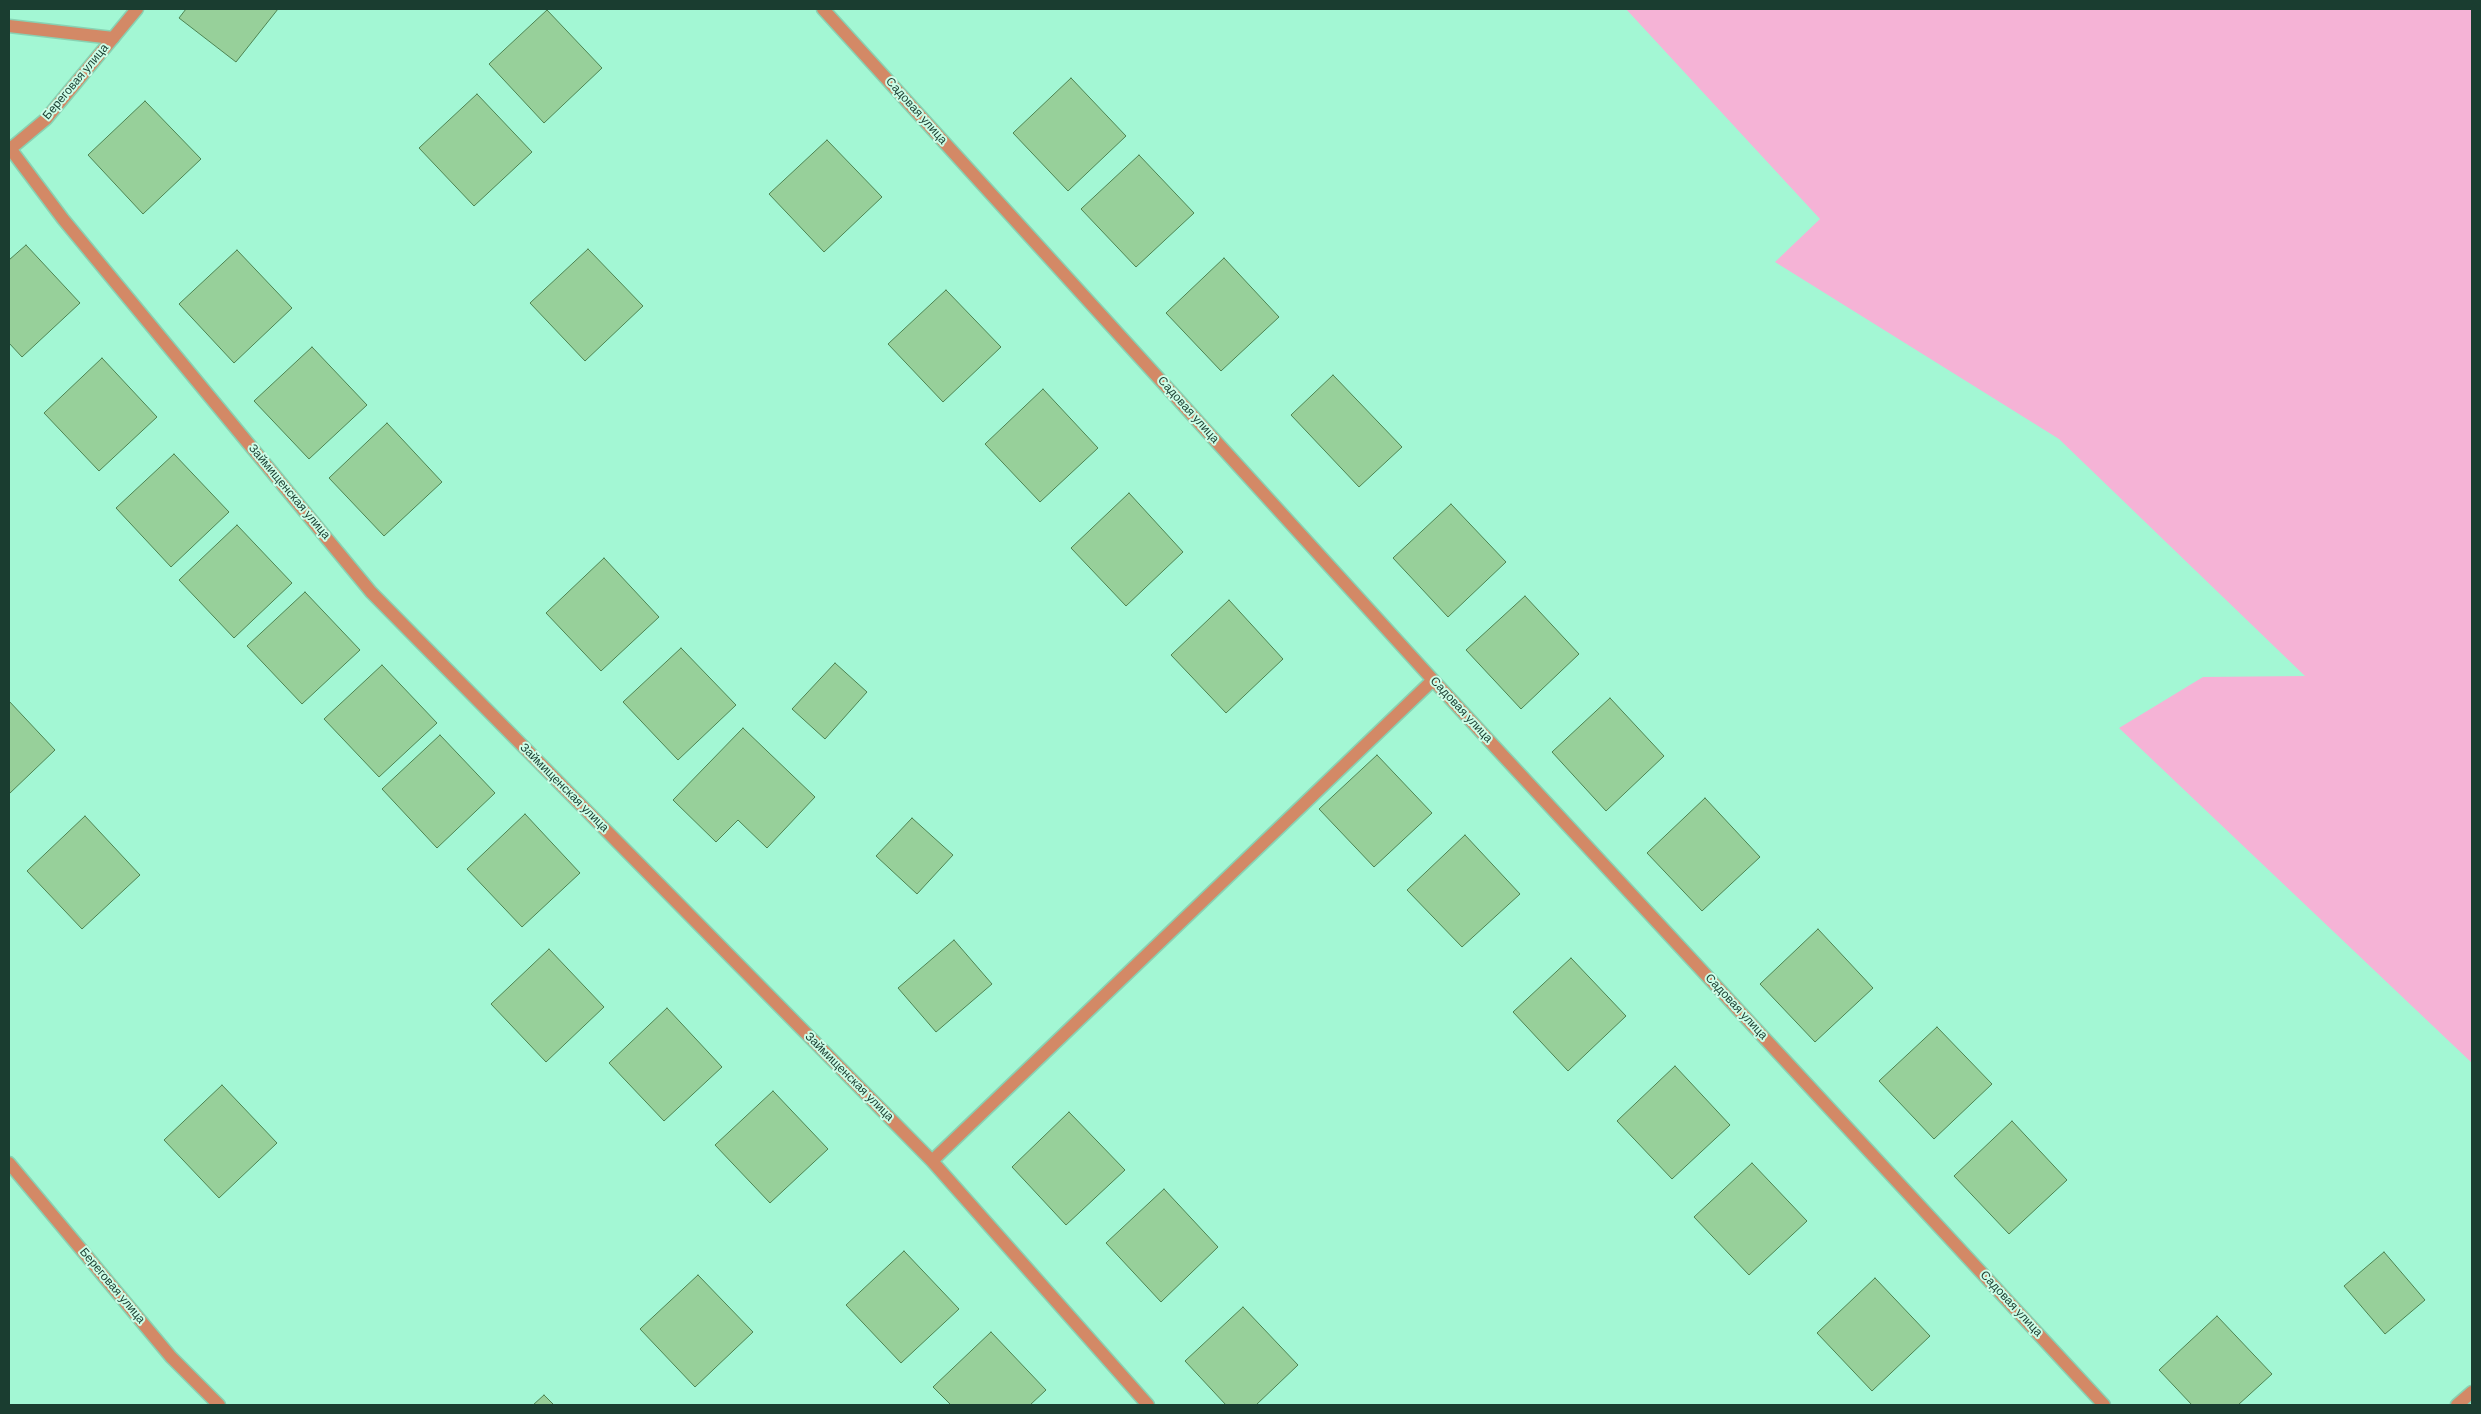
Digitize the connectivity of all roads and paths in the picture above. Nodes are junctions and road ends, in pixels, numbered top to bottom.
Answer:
1 (137, 9) edge
2 (823, 9) edge
3 (9, 26) edge
4 (113, 38) junction
5 (9, 148) edge
6 (1433, 680) junction
7 (932, 1161) junction
8 (9, 1163) edge
9 (2472, 1392) edge
10 (219, 1405) edge
11 (1148, 1405) edge
12 (2104, 1405) edge
13 (2457, 1405) edge

1 - 4 street, Береговая улица
2 - 6 street, Садовая улица
3 - 4 street
4 - 5 street, Береговая улица
5 - 7 street, Займищенская улица
6 - 7 street
6 - 12 street, Садовая улица
7 - 11 street, Займищенская улица
8 - 10 street, Береговая улица
9 - 13 street

